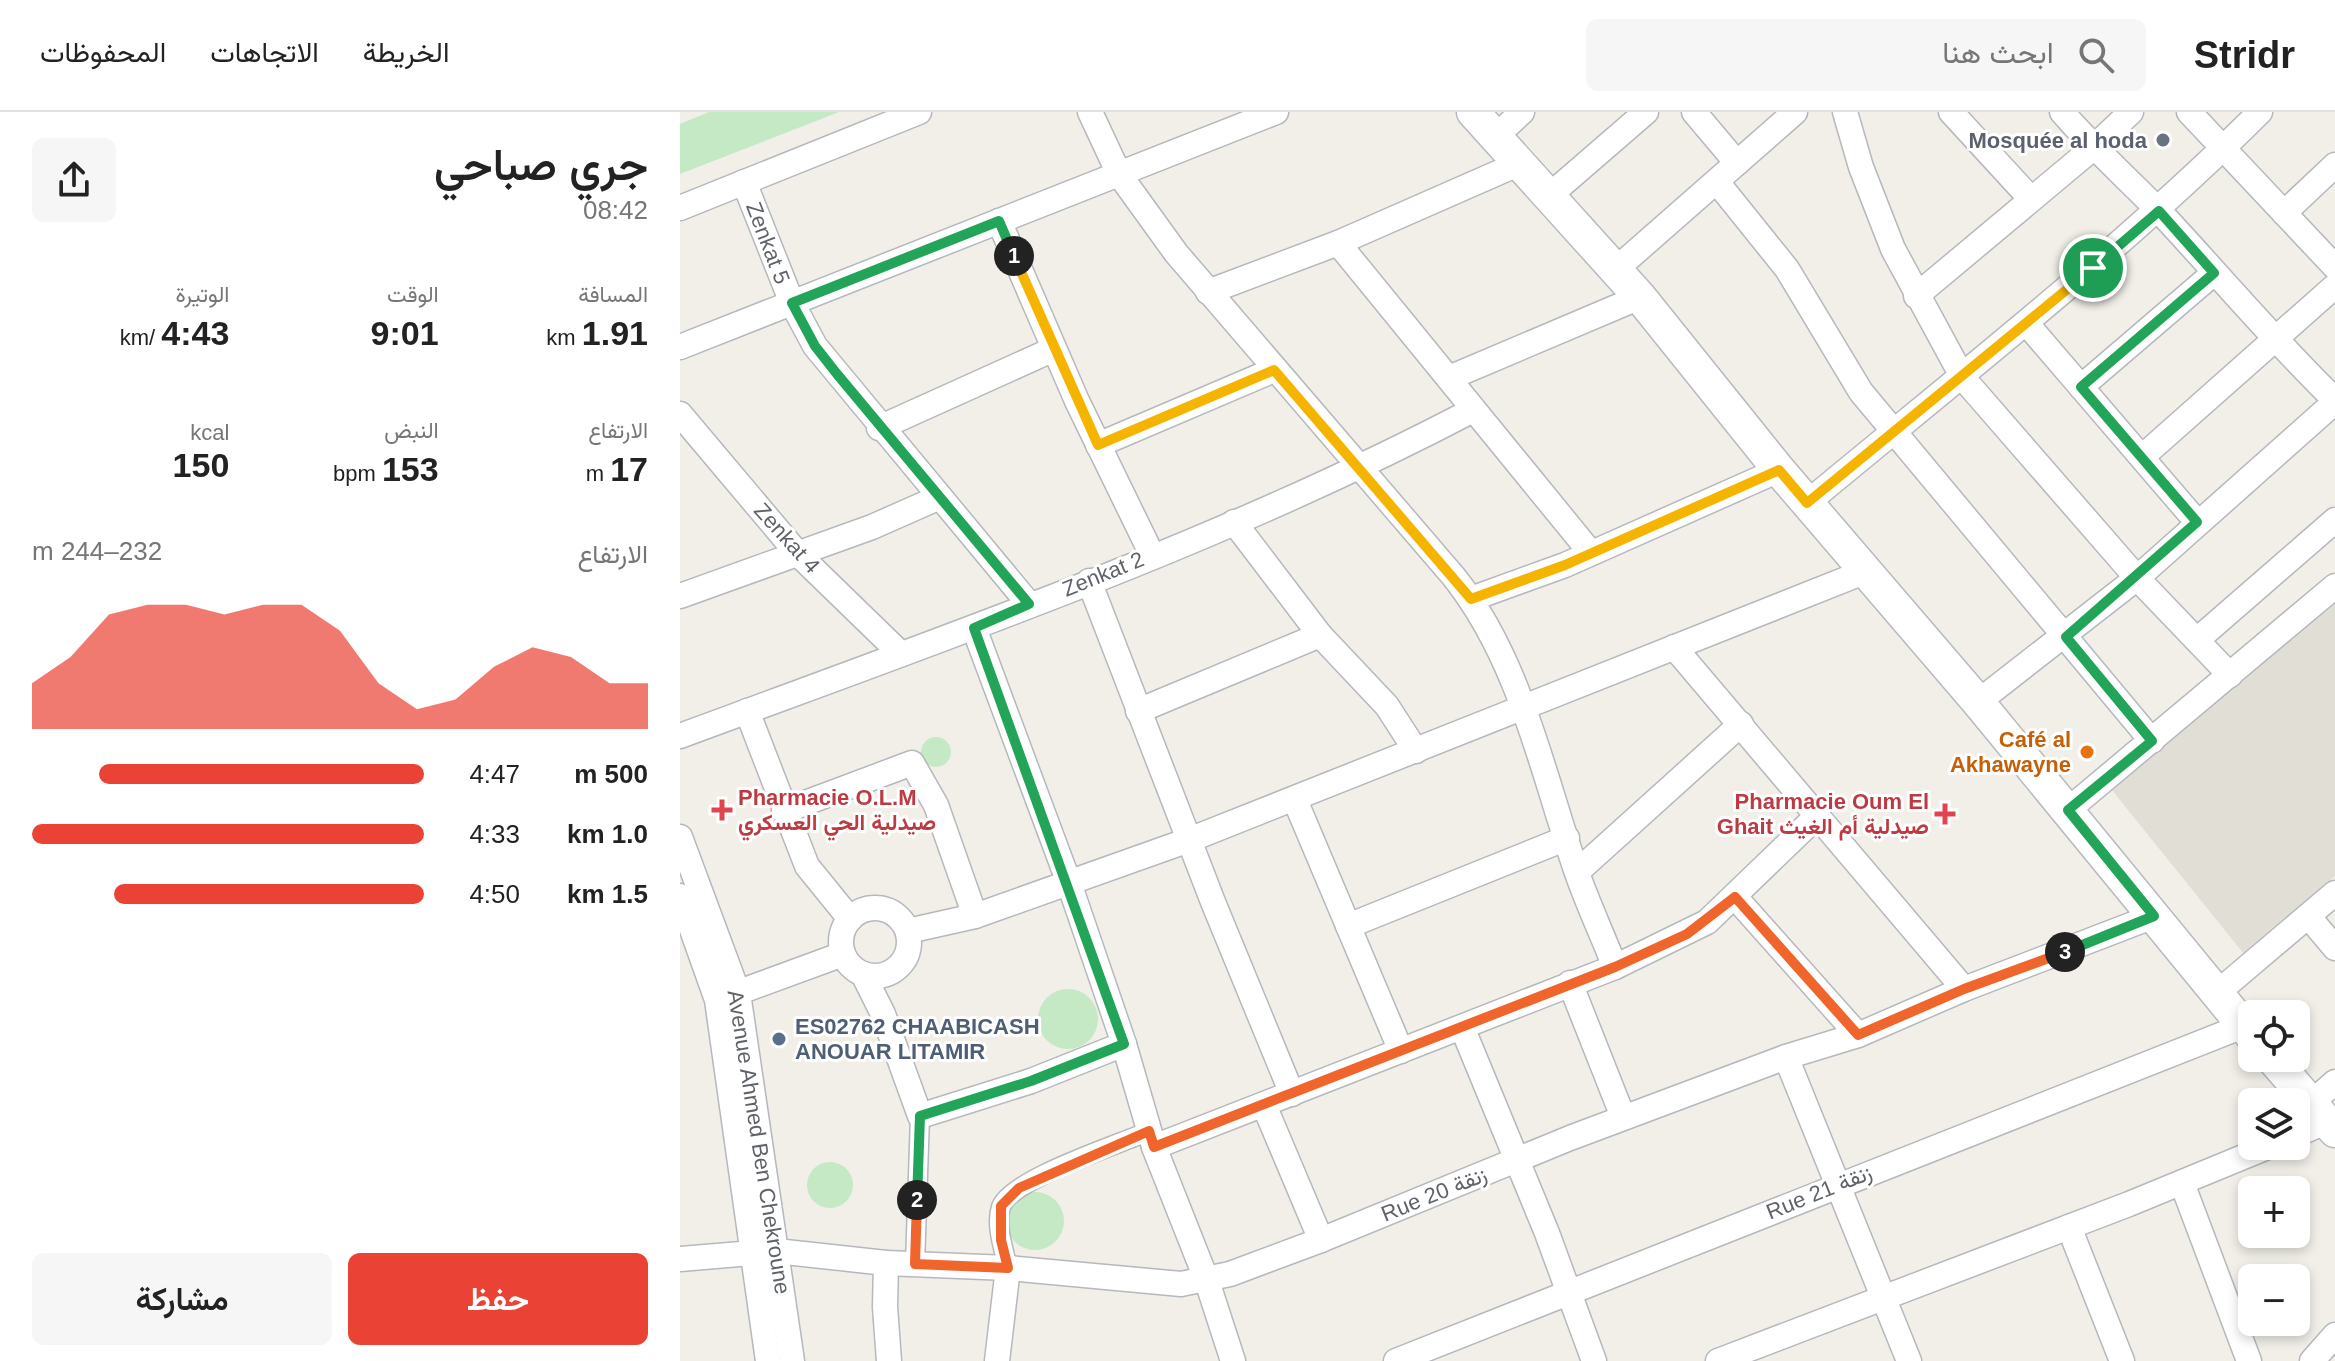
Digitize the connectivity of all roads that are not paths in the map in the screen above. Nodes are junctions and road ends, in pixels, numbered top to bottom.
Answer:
1 (919, 112) edge
2 (1090, 112) edge
3 (1276, 112) edge
4 (1473, 112) edge
5 (1522, 112) edge
6 (1646, 112) edge
7 (1694, 112) edge
8 (1795, 112) edge
9 (1845, 112) edge
10 (1951, 112) edge
11 (2062, 112) edge
12 (2131, 112) edge
13 (2189, 112) edge
14 (2260, 112) edge
15 (1495, 137) junction
16 (2093, 148) junction
17 (2222, 150) junction
18 (1737, 163) junction
19 (1518, 164) junction
20 (2335, 165) edge
21 (1119, 174) junction
22 (744, 182) junction
23 (1717, 182) junction
24 (1550, 195) junction
25 (2030, 198) junction
26 (680, 208) edge
27 (2159, 211) junction
28 (2284, 213) junction
29 (999, 221) junction
30 (1338, 243) junction
31 (2335, 267) edge
32 (1615, 270) junction
33 (2214, 273) junction
34 (2335, 286) edge
35 (1208, 292) junction
36 (1916, 296) junction
37 (1640, 297) junction
38 (792, 303) junction
39 (2027, 324) junction
40 (2275, 341) junction
41 (680, 347) edge
42 (1054, 349) junction
43 (1274, 370) junction
44 (1449, 378) junction
45 (1963, 378) junction
46 (2081, 387) junction
47 (2335, 401) edge
48 (1473, 410) junction
49 (680, 414) edge
50 (879, 428) junction
51 (1893, 431) junction
52 (1098, 445) junction
53 (2142, 457) junction
54 (1357, 466) junction
55 (1779, 470) junction
56 (940, 497) junction
57 (1807, 503) junction
58 (2335, 520) edge
59 (1234, 522) junction
60 (2197, 522) junction
61 (1591, 553) junction
62 (798, 554) junction
63 (1152, 555) junction
64 (1864, 572) junction
65 (2137, 578) junction
66 (1089, 581) junction
67 (2335, 586) edge
68 (680, 596) edge
69 (1471, 599) junction
70 (1029, 604) junction
71 (974, 628) junction
72 (1320, 635) junction
73 (2066, 637) junction
74 (2197, 640) junction
75 (1674, 647) junction
76 (901, 654) junction
77 (2230, 675) junction
78 (1978, 702) junction
79 (1523, 710) junction
80 (747, 711) junction
81 (1138, 711) junction
82 (1741, 724) junction
83 (680, 736) edge
84 (2152, 741) junction
85 (1416, 751) junction
86 (1295, 800) junction
87 (2068, 810) junction
88 (784, 811) junction
89 (1818, 815) junction
90 (680, 837) edge
91 (1567, 838) junction
92 (1189, 840) junction
93 (1577, 872) junction
94 (1069, 883) junction
95 (2335, 893) edge
96 (680, 896) edge
97 (1735, 897) junction
98 (975, 916) junction
99 (2154, 916) junction
100 (2308, 916) junction
101 (850, 919) junction
102 (1348, 926) junction
103 (908, 931) junction
104 (687, 937) edge
105 (2335, 948) edge
106 (843, 954) junction
107 (1615, 967) junction
108 (863, 974) junction
109 (1570, 983) junction
110 (1964, 989) junction
111 (2217, 993) junction
112 (727, 996) junction
113 (2238, 1019) edge
114 (1462, 1027) junction
115 (1858, 1035) junction
116 (2238, 1035) edge
117 (1124, 1044) junction
118 (1401, 1051) junction
119 (1786, 1057) junction
120 (2287, 1072) edge
121 (1292, 1094) junction
122 (1264, 1105) junction
123 (2327, 1109) edge
124 (920, 1116) junction
125 (1623, 1117) junction
126 (2310, 1123) edge
127 (1151, 1139) junction
128 (1517, 1159) junction
129 (2238, 1159) edge
130 (2182, 1183) junction
131 (1836, 1184) junction
132 (2069, 1227) junction
133 (1321, 1240) junction
134 (751, 1250) junction
135 (776, 1251) junction
136 (681, 1258) edge
137 (886, 1263) junction
138 (915, 1264) junction
139 (1008, 1268) junction
140 (1207, 1281) junction
141 (1569, 1293) junction
142 (1884, 1299) junction
143 (2335, 1335) edge
144 (768, 1361) edge
145 (792, 1361) edge
146 (889, 1361) edge
147 (997, 1361) edge
148 (1233, 1361) edge
149 (1396, 1361) edge
150 (1594, 1361) edge
151 (1718, 1361) edge
152 (1909, 1361) edge
153 (2122, 1361) edge
154 (2249, 1361) edge
155 (2312, 1361) edge

1 - 22 street
2 - 21 street
3 - 21 street
4 - 15 main road
5 - 15 street
6 - 24 street
7 - 18 street
8 - 18 street
9 - 36 street
10 - 25 street
11 - 16 street
12 - 16 street
13 - 17 street
14 - 17 street
15 - 19 main road
16 - 25 street
16 - 27 street
17 - 27 street
17 - 28 street
18 - 23 street
19 - 24 main road
19 - 30 street
20 - 28 street
21 - 29 street
21 - 35 street
22 - 26 street
22 - 38 street, Zenkat 5
23 - 32 street
23 - 51 street
24 - 32 main road
25 - 36 street
27 - 33 street
27 - 39 street
28 - 31 street
29 - 38 street
29 - 42 street
30 - 35 street
30 - 44 street
32 - 37 main road
33 - 40 street
33 - 46 street
34 - 40 street
35 - 43 street
36 - 45 street
37 - 44 street
37 - 55 main road
38 - 41 street
38 - 50 street, Zenkat 5
39 - 45 street
39 - 46 street
40 - 47 street
40 - 53 street
42 - 50 street
42 - 52 street
43 - 52 street
43 - 54 street
44 - 48 street
45 - 51 street
45 - 65 street
46 - 53 street
47 - 60 street
48 - 54 street, Zenkat 2
48 - 61 street
49 - 62 street, Zenkat 4
50 - 56 street, Zenkat 5
51 - 57 street
51 - 73 street
52 - 63 street
53 - 60 street
54 - 59 street, Zenkat 2
54 - 69 street
55 - 57 main road
55 - 61 street
56 - 62 street
56 - 70 street, Zenkat 5
57 - 64 main road
58 - 74 street
59 - 63 street, Zenkat 2
59 - 72 street
60 - 65 street
61 - 69 street
62 - 68 street
62 - 76 street, Zenkat 4
63 - 66 street, Zenkat 2
64 - 75 street
64 - 78 main road
65 - 73 street
65 - 74 street
66 - 70 street, Zenkat 2
66 - 81 street
67 - 77 street
69 - 79 street
70 - 71 street, Zenkat 2
71 - 76 street, Zenkat 2
71 - 94 street
72 - 81 street
72 - 85 street
73 - 78 street
73 - 84 street
74 - 77 street
75 - 79 street
75 - 82 street
76 - 80 street, Zenkat 2
77 - 84 street
78 - 87 main road
79 - 85 street
79 - 91 street
80 - 83 street, Zenkat 2
80 - 88 street
81 - 92 street
82 - 89 street
82 - 93 street
84 - 87 street
85 - 86 street
86 - 92 street
86 - 102 street
87 - 99 main road
88 - 98 street
88 - 101 street
89 - 97 street
89 - 110 street
90 - 112 street, Avenue Ahmed Ben Chekroune
91 - 93 street
91 - 102 street
92 - 94 street
92 - 121 street
93 - 107 street
94 - 98 street
94 - 117 street
95 - 100 street
96 - 104 street, Avenue Ahmed Ben Chekroune
97 - 107 street
97 - 115 street
98 - 103 street
99 - 110 street, Rue 20 زنقة
99 - 111 main road
100 - 105 street
100 - 111 street
101 - 103 street
101 - 106 street
102 - 118 street
103 - 108 street
104 - 112 street, Avenue Ahmed Ben Chekroune
106 - 108 street
106 - 112 street
107 - 109 street
108 - 124 street
109 - 114 street
109 - 125 street
110 - 115 street, Rue 20 زنقة
111 - 113 main road
112 - 134 street, Avenue Ahmed Ben Chekroune
112 - 135 street, Avenue Ahmed Ben Chekroune
114 - 118 street
114 - 128 street
115 - 119 street, Rue 20 زنقة
116 - 131 street, Rue 21 زنقة
117 - 124 street
117 - 127 street
118 - 121 street
119 - 125 street, Rue 20 زنقة
119 - 131 street
120 - 123 main road
121 - 122 street
122 - 127 street
122 - 133 street
123 - 126 street
124 - 138 street
125 - 128 street, Rue 20 زنقة
127 - 139 street
127 - 140 street
128 - 133 street, Rue 20 زنقة
128 - 141 street
129 - 130 street
130 - 132 street
130 - 154 street
131 - 141 street, Rue 21 زنقة
131 - 142 street
132 - 142 street
132 - 153 street
133 - 140 street, Rue 20 زنقة
134 - 135 street, Rue 20 زنقة
134 - 136 street, Rue 20 زنقة
134 - 144 street, Avenue Ahmed Ben Chekroune
135 - 137 street, Rue 20 زنقة
135 - 145 street, Avenue Ahmed Ben Chekroune
137 - 138 street, Rue 20 زنقة
137 - 146 street
138 - 139 street, Rue 20 زنقة
139 - 140 street, Rue 20 زنقة
139 - 147 street
140 - 148 street
141 - 149 street, Rue 21 زنقة
141 - 150 street
142 - 151 street
142 - 152 street
143 - 155 street

